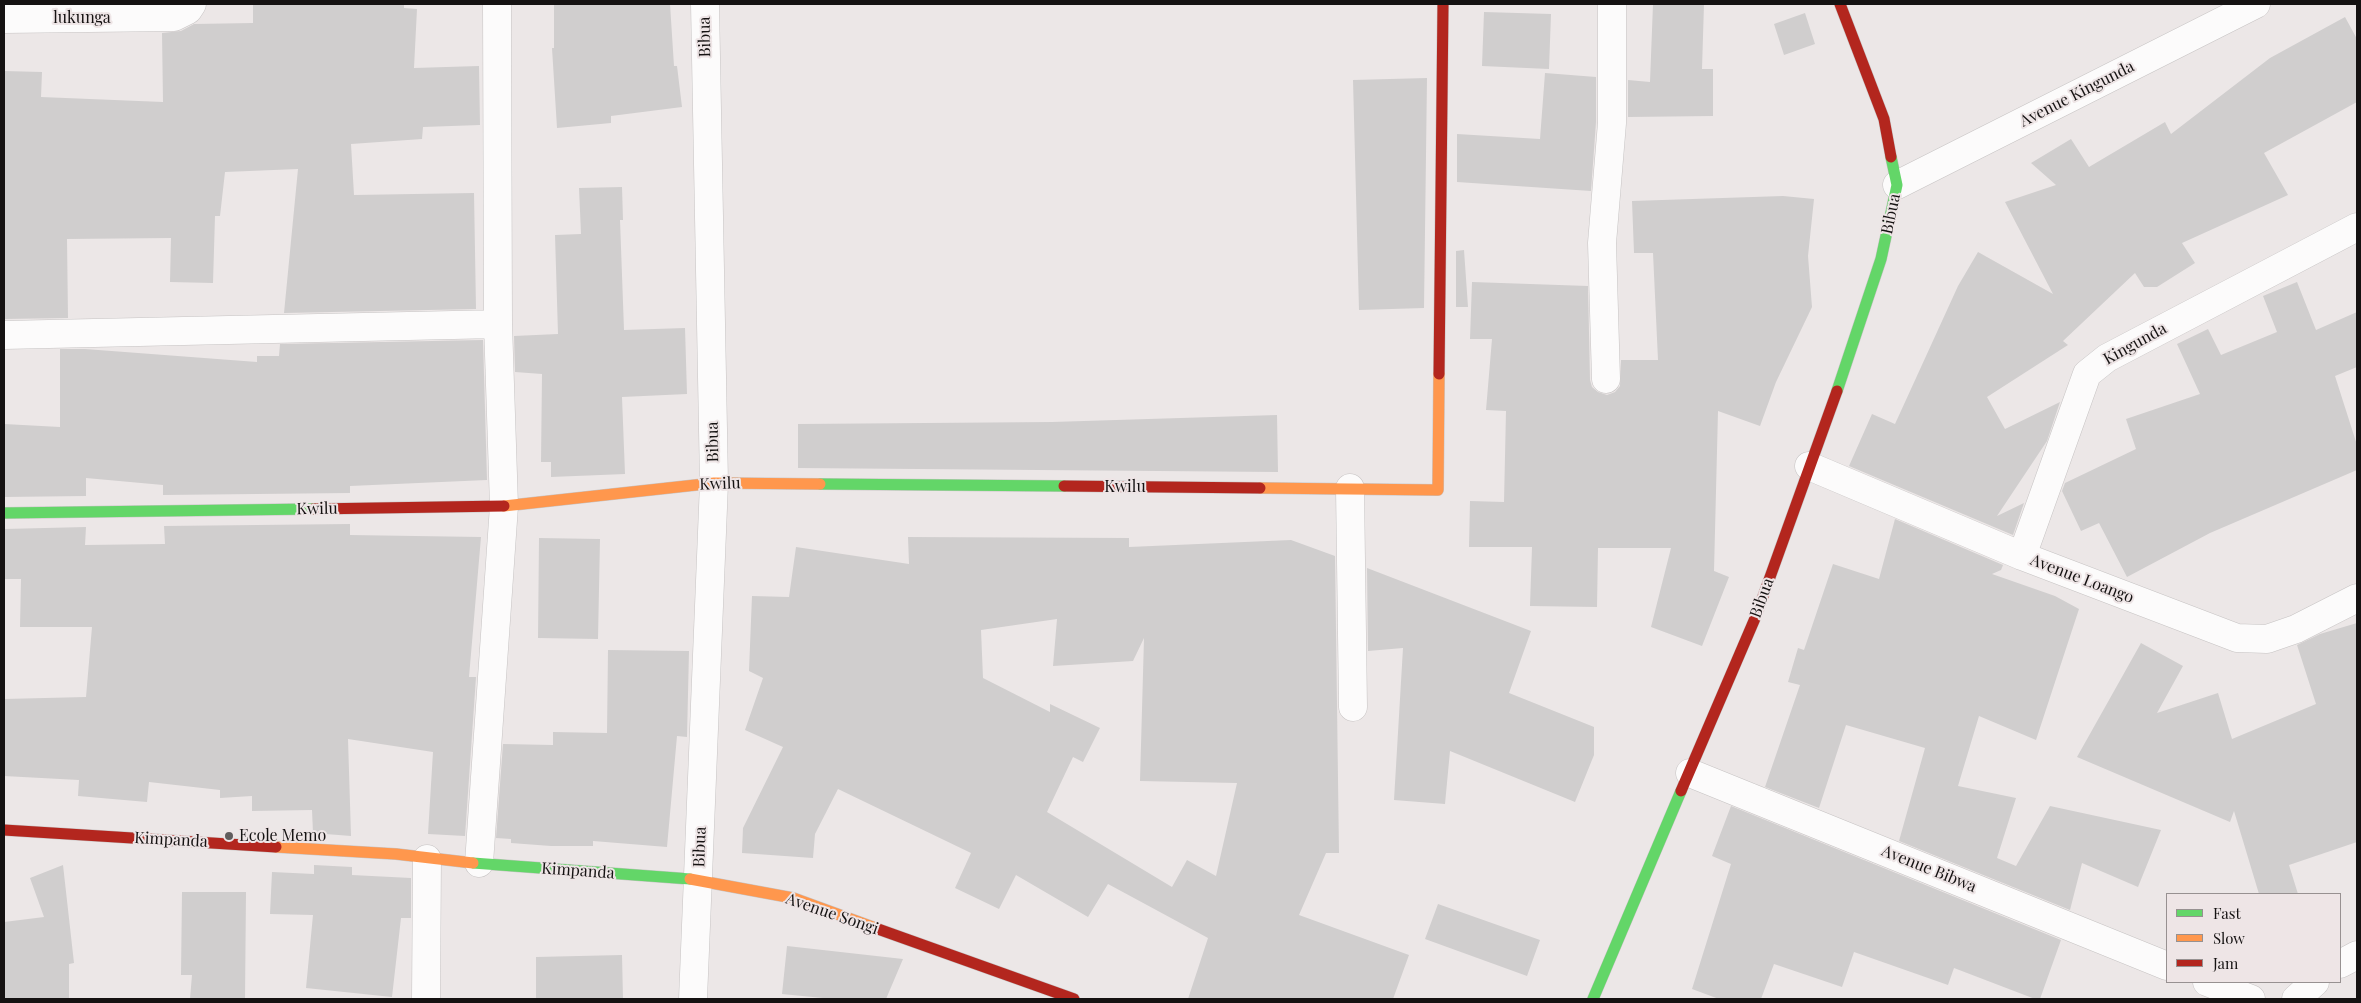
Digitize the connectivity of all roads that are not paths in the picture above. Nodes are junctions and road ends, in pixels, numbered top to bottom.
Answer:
1 (497, 4) edge
2 (705, 4) edge
3 (1443, 4) edge
4 (1612, 4) edge
5 (1840, 4) edge
6 (2256, 4) edge
7 (190, 7) edge
8 (4, 18) edge
9 (1897, 185) junction
10 (2357, 227) edge
11 (498, 324) junction
12 (4, 335) edge
13 (1606, 379) dead end
14 (1809, 466) junction
15 (714, 483) junction
16 (1350, 488) junction
17 (504, 506) junction
18 (4, 513) edge
19 (2022, 556) junction
20 (2357, 598) edge
21 (1353, 707) dead end
22 (1690, 773) junction
23 (4, 830) edge
24 (427, 859) junction
25 (480, 863) junction
26 (699, 880) junction
27 (2357, 955) edge
28 (2341, 963) edge
29 (2166, 966) edge
30 (2210, 983) edge
31 (2314, 983) edge
32 (426, 999) edge
33 (693, 999) edge
34 (1074, 999) edge
35 (1593, 999) edge
36 (2251, 999) edge
37 (2296, 999) edge

1 - 11 street
2 - 15 street, Bibua
3 - 16 street, Kwilu
4 - 13 street
5 - 9 street
6 - 9 street, Avenue Kingunda
7 - 8 street, lukunga
9 - 14 street, Bibua
10 - 19 street, Kingunda
11 - 12 street
11 - 17 street
14 - 19 street, Avenue Loango
14 - 22 street, Bibua
15 - 16 street, Kwilu
15 - 17 street, Kwilu
15 - 26 street, Bibua
16 - 21 street
17 - 18 street, Kwilu
17 - 25 street
19 - 20 street, Avenue Loango
22 - 29 street, Avenue Bibwa
22 - 35 street, Bibua
23 - 24 street, Kimpanda
24 - 25 street, Kimpanda
24 - 32 street
25 - 26 street, Kimpanda
26 - 33 street
26 - 34 street, Avenue Songi
27 - 28 street
30 - 36 street
31 - 37 street

